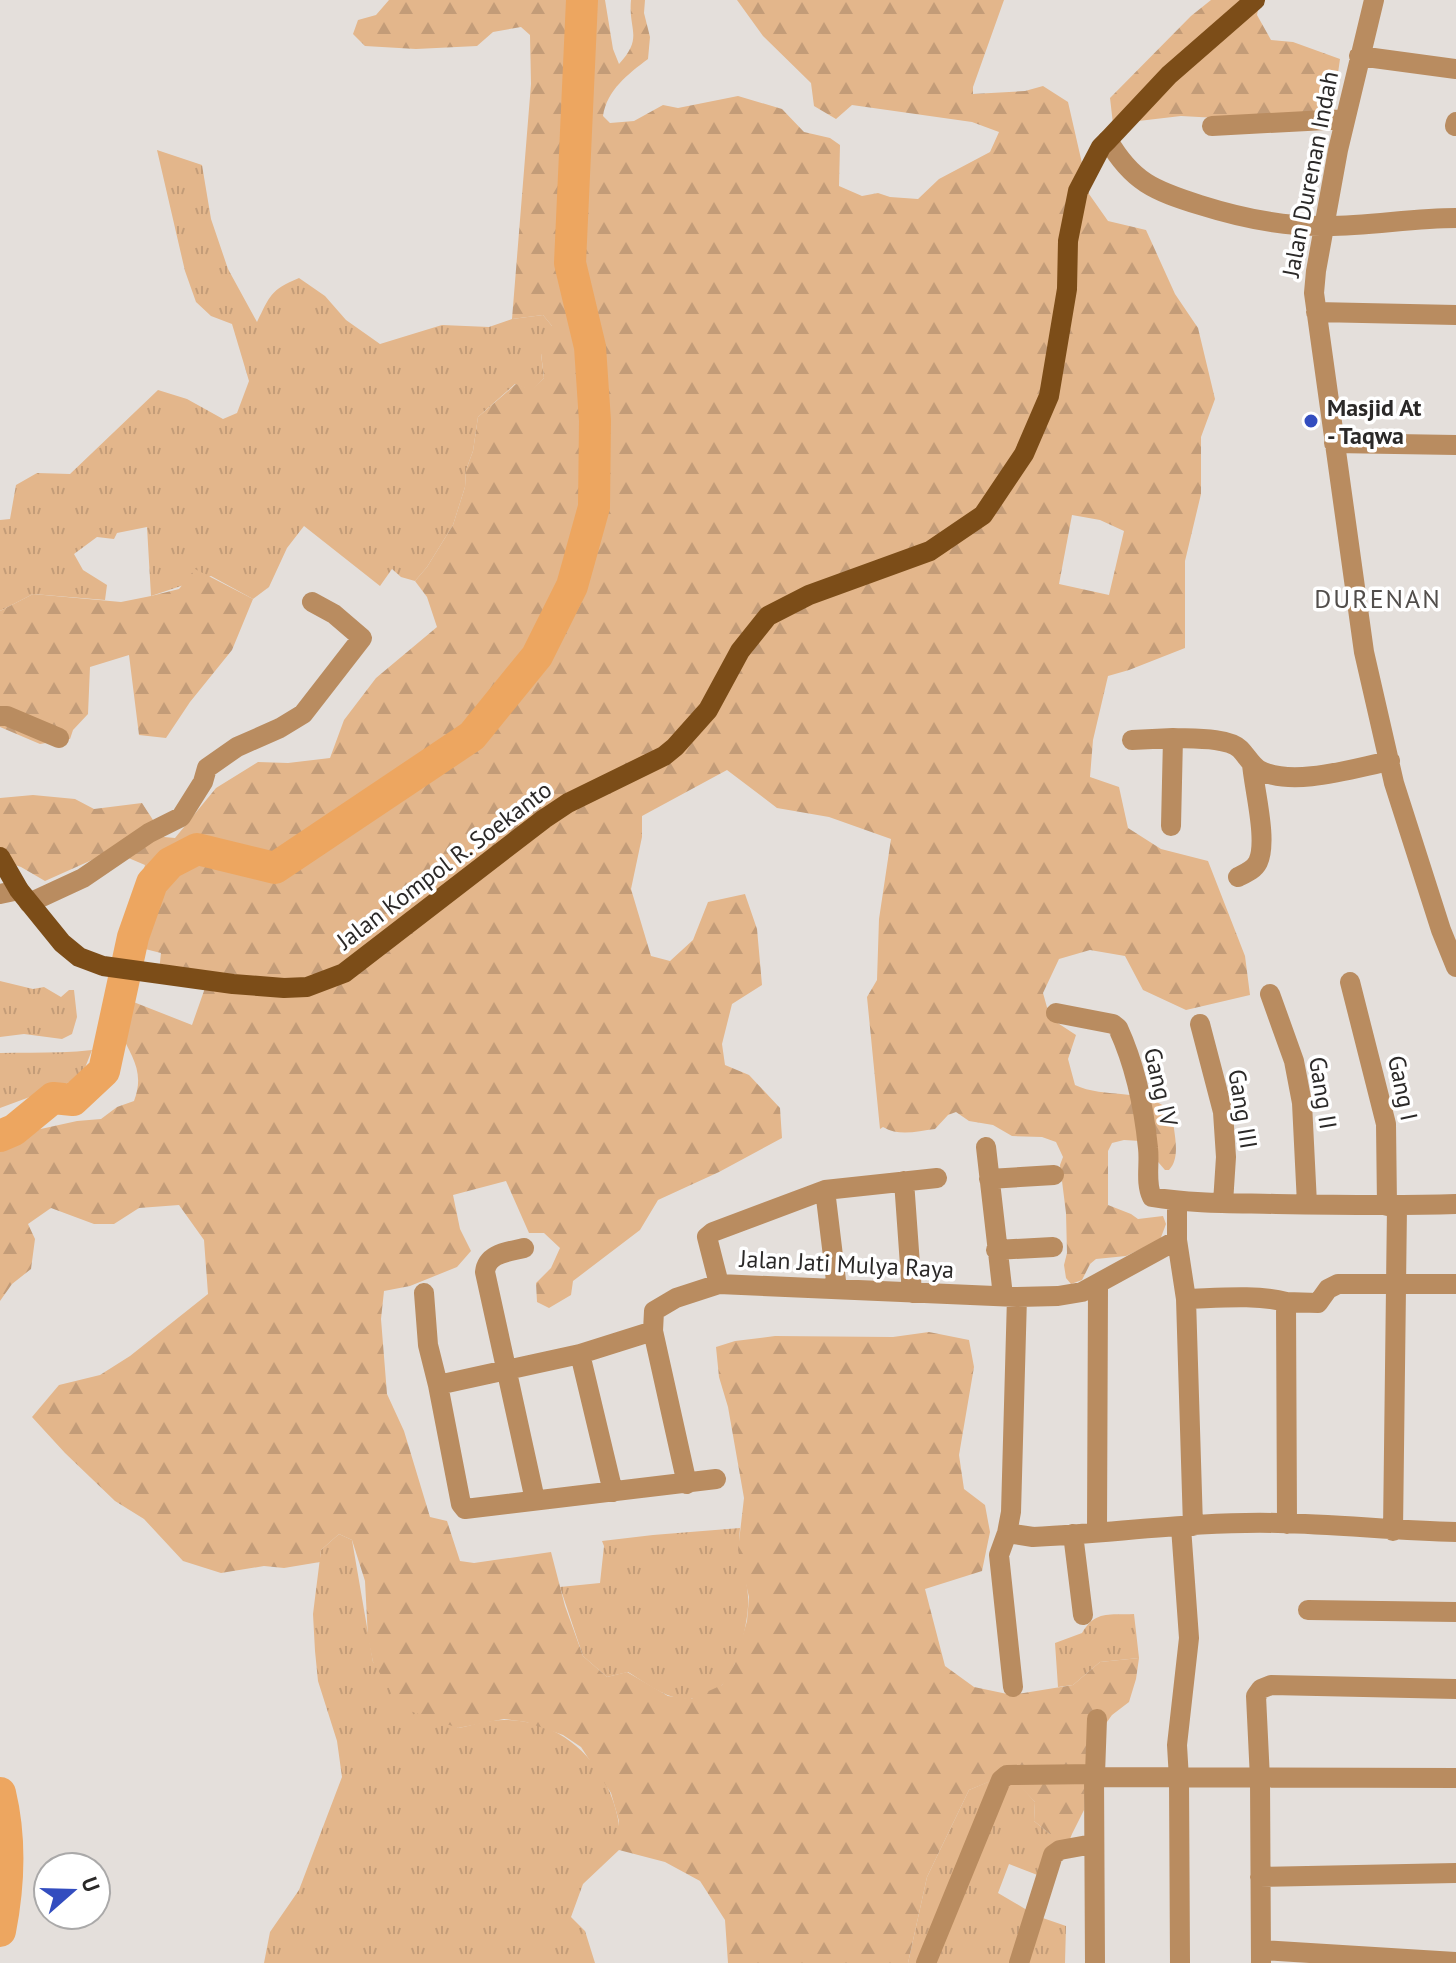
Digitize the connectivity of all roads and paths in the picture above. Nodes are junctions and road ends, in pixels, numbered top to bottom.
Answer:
1 (1255, 0) edge
2 (1374, 0) edge
3 (1359, 56) junction
4 (1456, 69) edge
5 (1345, 119) junction
6 (1212, 126) dead end
7 (1108, 140) junction
8 (1456, 218) edge
9 (1326, 226) junction
10 (1316, 312) junction
11 (1456, 315) edge
12 (1334, 443) junction
13 (1456, 445) edge
14 (312, 602) dead end
15 (0, 716) edge
16 (59, 738) dead end
17 (1173, 738) junction
18 (1132, 740) dead end
19 (1390, 761) junction
20 (1252, 764) junction
21 (1171, 826) dead end
22 (0, 857) edge
23 (1238, 877) dead end
24 (16, 896) edge
25 (1456, 967) edge
26 (1350, 982) dead end
27 (1270, 994) dead end
28 (1056, 1013) dead end
29 (1200, 1024) dead end
30 (986, 1147) dead end
31 (1054, 1175) dead end
32 (937, 1178) dead end
33 (989, 1179) junction
34 (904, 1181) junction
35 (825, 1190) junction
36 (1177, 1201) junction
37 (1223, 1203) junction
38 (1307, 1204) junction
39 (1456, 1204) edge
40 (1392, 1206) junction
41 (1177, 1240) junction
42 (1053, 1247) dead end
43 (524, 1248) dead end
44 (996, 1250) junction
45 (1397, 1283) junction
46 (719, 1284) junction
47 (1456, 1284) edge
48 (1098, 1286) junction
49 (837, 1289) junction
50 (424, 1293) dead end
51 (912, 1293) junction
52 (1010, 1296) junction
53 (1186, 1299) junction
54 (1286, 1302) junction
55 (653, 1331) junction
56 (580, 1354) junction
57 (507, 1371) junction
58 (440, 1395) junction
59 (716, 1479) dead end
60 (687, 1484) junction
61 (613, 1492) junction
62 (535, 1500) junction
63 (1287, 1524) junction
64 (1187, 1526) junction
65 (1393, 1531) junction
66 (1097, 1532) junction
67 (1456, 1532) edge
68 (1007, 1533) junction
69 (1073, 1534) junction
70 (1308, 1610) dead end
71 (1456, 1612) edge
72 (1083, 1615) dead end
73 (1013, 1687) dead end
74 (1456, 1689) edge
75 (1097, 1719) dead end
76 (1094, 1776) junction
77 (1456, 1778) edge
78 (1179, 1779) junction
79 (1260, 1779) junction
80 (1093, 1844) junction
81 (1456, 1873) edge
82 (1260, 1877) junction
83 (1261, 1956) edge
84 (1456, 1962) edge
85 (926, 1963) edge
86 (1019, 1963) edge
87 (1095, 1963) edge
88 (1180, 1963) edge

1 - 7 main road, Jalan Kompol R. Soekanto
2 - 3 street, Jalan Durenan Indah
3 - 4 street
3 - 5 street, Jalan Durenan Indah
5 - 6 street
5 - 9 street, Jalan Durenan Indah
7 - 9 street
7 - 24 main road, Jalan Kompol R. Soekanto
8 - 9 street
9 - 10 street, Jalan Durenan Indah
10 - 11 street
10 - 12 street, Jalan Durenan Indah
12 - 13 street
12 - 19 street, Jalan Durenan Indah
14 - 24 street
15 - 16 street
17 - 18 street
17 - 20 street
17 - 21 street
19 - 20 street
19 - 25 street, Jalan Durenan Indah
20 - 23 street
22 - 24 main road, Jalan Kompol R. Soekanto
26 - 40 street, Gang I
27 - 38 street, Gang II
28 - 36 street, Gang IV
29 - 37 street, Gang III
30 - 33 street
31 - 33 street
32 - 34 street
33 - 44 street
34 - 35 street
34 - 51 street
35 - 46 street
35 - 49 street
36 - 37 street
36 - 41 street
37 - 38 street
38 - 40 street
39 - 40 street
40 - 45 street, Gang I
41 - 48 street, Jalan Jati Mulya Raya
41 - 53 street
42 - 44 street
43 - 57 street
44 - 52 street
45 - 47 street
45 - 54 street
45 - 65 street, Gang I
46 - 49 street, Jalan Jati Mulya Raya
46 - 55 street, Jalan Jati Mulya Raya
48 - 52 street, Jalan Jati Mulya Raya
48 - 66 street
49 - 51 street, Jalan Jati Mulya Raya
50 - 58 street
51 - 52 street, Jalan Jati Mulya Raya
52 - 68 street
53 - 54 street
53 - 64 street
54 - 63 street
55 - 56 street
55 - 60 street
56 - 57 street
56 - 61 street
57 - 58 street
57 - 62 street
58 - 62 street
59 - 60 street
60 - 61 street
61 - 62 street
63 - 64 street
63 - 65 street
64 - 66 street
64 - 78 street
65 - 67 street
66 - 69 street
68 - 69 street
68 - 73 street
69 - 72 street
70 - 71 street
74 - 79 street
75 - 76 street
76 - 78 street
76 - 80 street
76 - 85 street
77 - 79 street
78 - 79 street
78 - 88 street
79 - 82 street
80 - 86 street
80 - 87 street
81 - 82 street
82 - 83 street
83 - 84 street

